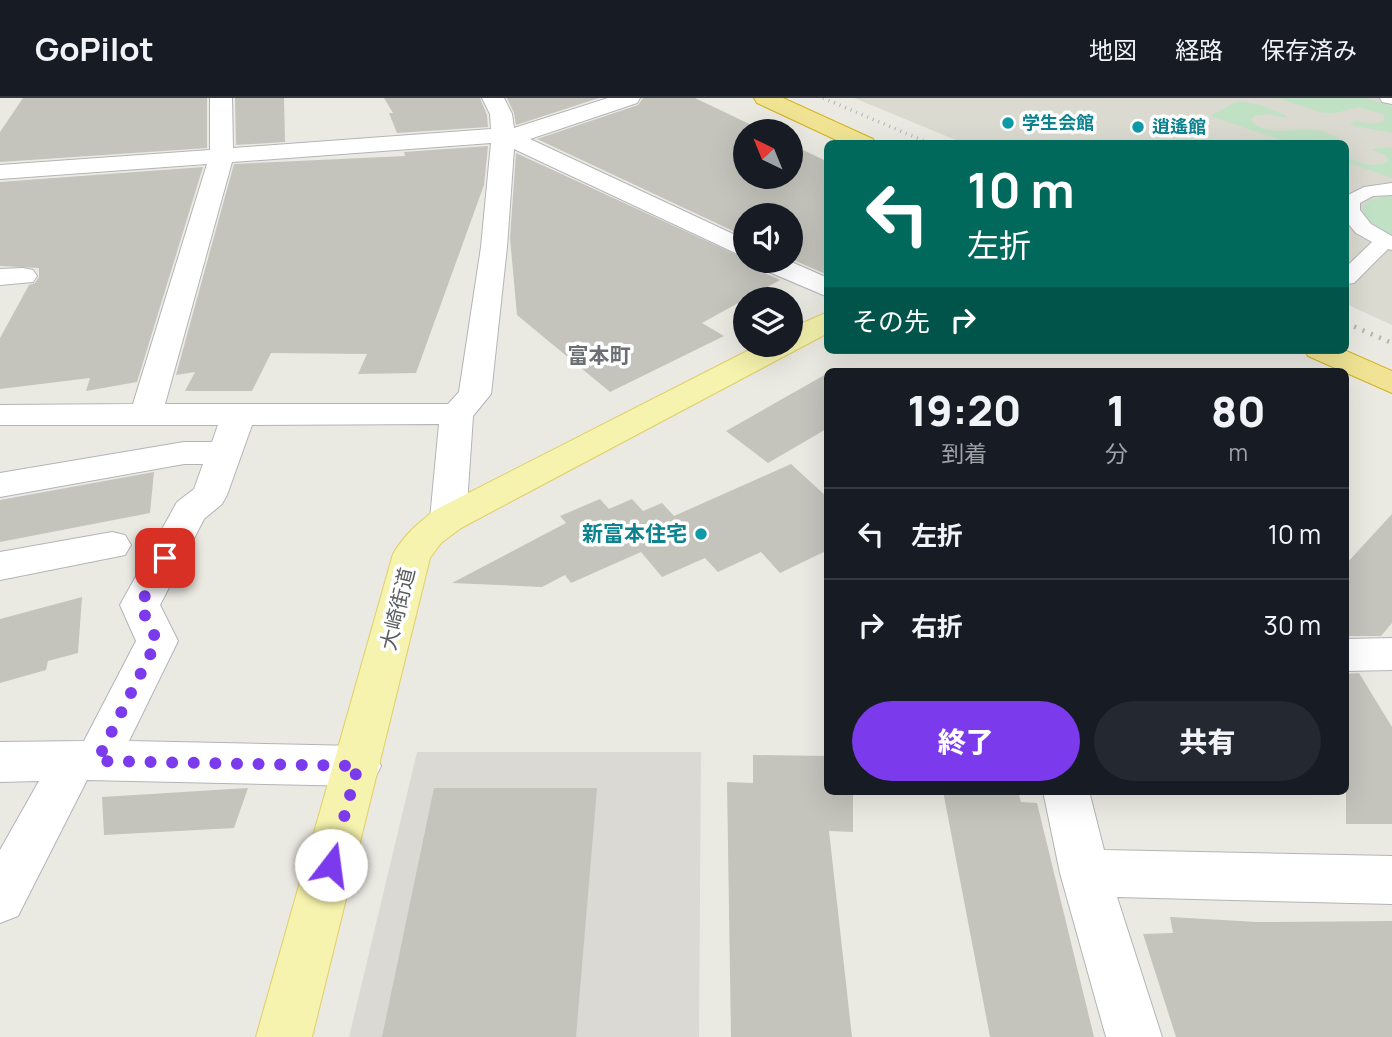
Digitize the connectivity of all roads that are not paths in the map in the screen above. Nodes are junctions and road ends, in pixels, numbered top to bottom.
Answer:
1 (220, 98) edge
2 (493, 98) edge
3 (629, 98) edge
4 (765, 98) edge
5 (503, 135) junction
6 (856, 140) edge
7 (222, 156) junction
8 (0, 172) edge
9 (1392, 190) edge
10 (1388, 243) edge
11 (733, 244) edge
12 (793, 273) edge
13 (1349, 276) edge
14 (824, 287) edge
15 (824, 323) edge
16 (803, 334) edge
17 (1328, 354) edge
18 (759, 357) edge
19 (1392, 383) edge
20 (89, 414) junction
21 (146, 414) junction
22 (239, 414) junction
23 (457, 414) junction
24 (0, 415) edge
25 (225, 453) junction
26 (54, 476) junction
27 (0, 485) edge
28 (448, 519) junction
29 (112, 545) dead end
30 (0, 566) edge
31 (1392, 654) edge
32 (1349, 655) edge
33 (85, 760) junction
34 (0, 762) edge
35 (358, 766) junction
36 (1067, 795) edge
37 (1085, 873) junction
38 (1392, 880) edge
39 (0, 899) edge
40 (284, 1037) edge
41 (1135, 1037) edge

1 - 7 street
2 - 5 street
3 - 5 street
4 - 6 highway
5 - 7 street
5 - 11 street
5 - 23 street
7 - 8 street
7 - 21 street
9 - 10 lane
10 - 13 lane
12 - 14 street
15 - 16 main road
17 - 19 highway
18 - 28 main road, 大崎街道
20 - 21 street
20 - 24 street
20 - 26 street
21 - 22 street
22 - 23 street
22 - 25 street
23 - 28 street
25 - 26 street
25 - 33 street
26 - 27 street
28 - 35 main road, 大崎街道
29 - 30 street
31 - 32 street
33 - 34 street
33 - 35 street
33 - 39 street
35 - 40 main road, 大崎街道
36 - 37 street
37 - 38 street
37 - 41 street

